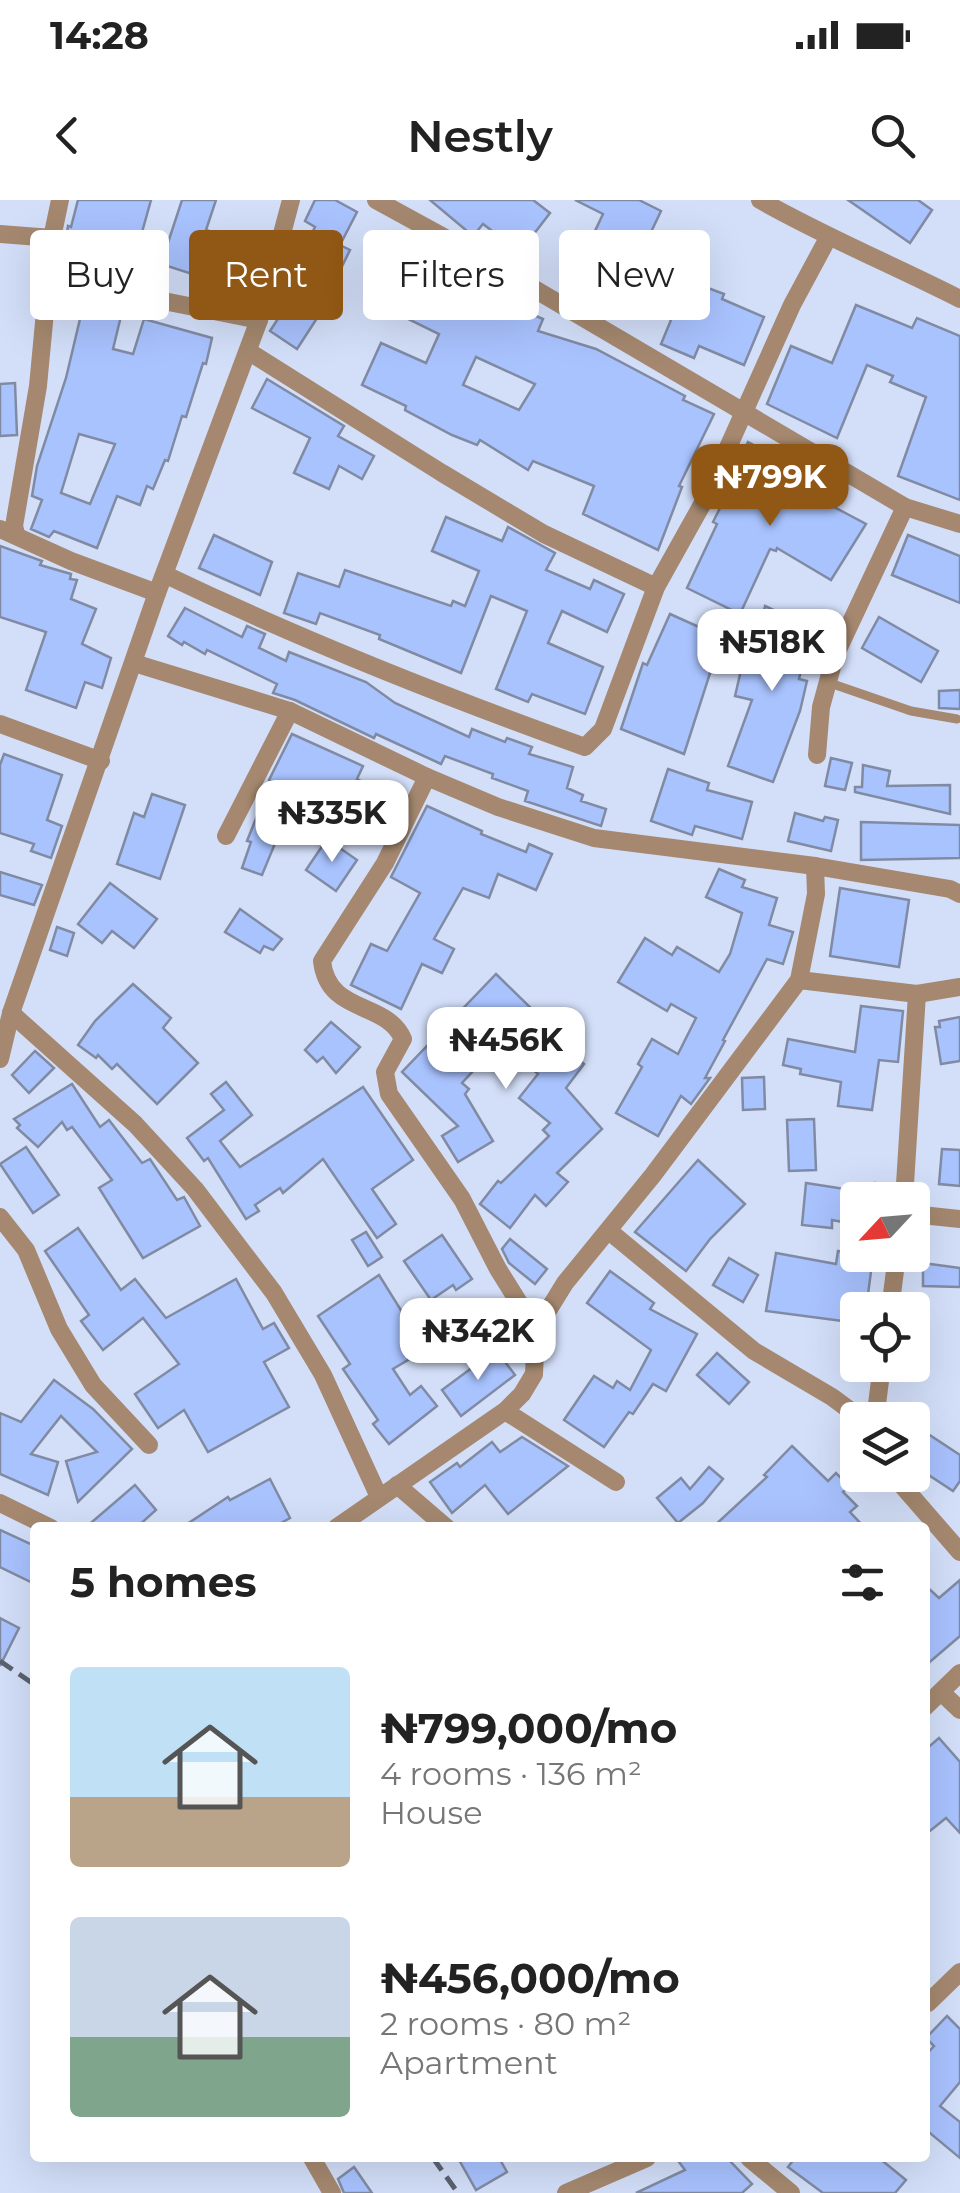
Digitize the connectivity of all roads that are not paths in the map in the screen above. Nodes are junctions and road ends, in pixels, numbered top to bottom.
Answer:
1 (60, 200) edge
2 (292, 200) edge
3 (376, 200) edge
4 (760, 200) edge
5 (54, 230) edge
6 (284, 230) edge
7 (0, 234) edge
8 (30, 236) edge
9 (828, 238) junction
10 (960, 299) edge
11 (44, 320) edge
12 (260, 320) edge
13 (248, 351) junction
14 (743, 412) junction
15 (904, 507) junction
16 (960, 524) edge
17 (8, 531) edge
18 (166, 575) junction
19 (656, 587) junction
20 (157, 593) junction
21 (134, 662) junction
22 (828, 682) junction
23 (290, 710) junction
24 (957, 719) dead end
25 (0, 724) edge
26 (817, 756) dead end
27 (101, 761) junction
28 (427, 777) junction
29 (226, 836) dead end
30 (816, 866) junction
31 (960, 894) edge
32 (799, 980) junction
33 (960, 987) edge
34 (917, 994) junction
35 (11, 1014) junction
36 (0, 1060) edge
37 (905, 1182) edge
38 (930, 1216) edge
39 (0, 1217) edge
40 (960, 1219) edge
41 (609, 1231) junction
42 (536, 1330) junction
43 (840, 1403) edge
44 (505, 1411) junction
45 (149, 1445) dead end
46 (616, 1482) dead end
47 (397, 1485) junction
48 (908, 1492) edge
49 (379, 1497) junction
50 (0, 1503) edge
51 (39, 1522) edge
52 (344, 1522) edge
53 (439, 1522) edge
54 (960, 1552) edge
55 (960, 1673) edge
56 (941, 1692) junction
57 (930, 1702) edge
58 (960, 1710) edge
59 (960, 1972) edge
60 (930, 2001) edge
61 (314, 2162) edge
62 (638, 2162) edge
63 (754, 2162) edge
64 (332, 2193) edge
65 (566, 2193) edge
66 (791, 2193) edge

1 - 5 street
2 - 6 street
3 - 14 street
4 - 9 street
7 - 8 street
9 - 10 street
9 - 14 street
11 - 17 street
12 - 13 street
13 - 18 street
13 - 19 street
14 - 15 street
14 - 19 street
15 - 16 street
15 - 22 street
17 - 20 street
18 - 19 street
18 - 20 street
20 - 21 street
21 - 23 street
21 - 27 street
22 - 24 lane
22 - 26 street
23 - 28 street
23 - 29 street
25 - 27 street
27 - 35 street
28 - 30 street
28 - 42 street
30 - 31 street
30 - 32 street
32 - 34 street
32 - 41 street
33 - 34 street
34 - 37 street
35 - 36 street
35 - 49 street
38 - 40 street
39 - 45 street
41 - 42 street
41 - 43 street
42 - 44 street
44 - 46 street
44 - 47 street
47 - 49 street
47 - 53 street
48 - 54 street
49 - 52 street
50 - 51 street
55 - 56 street
56 - 57 street
56 - 58 street
59 - 60 street
61 - 64 street
62 - 65 street
63 - 66 street

